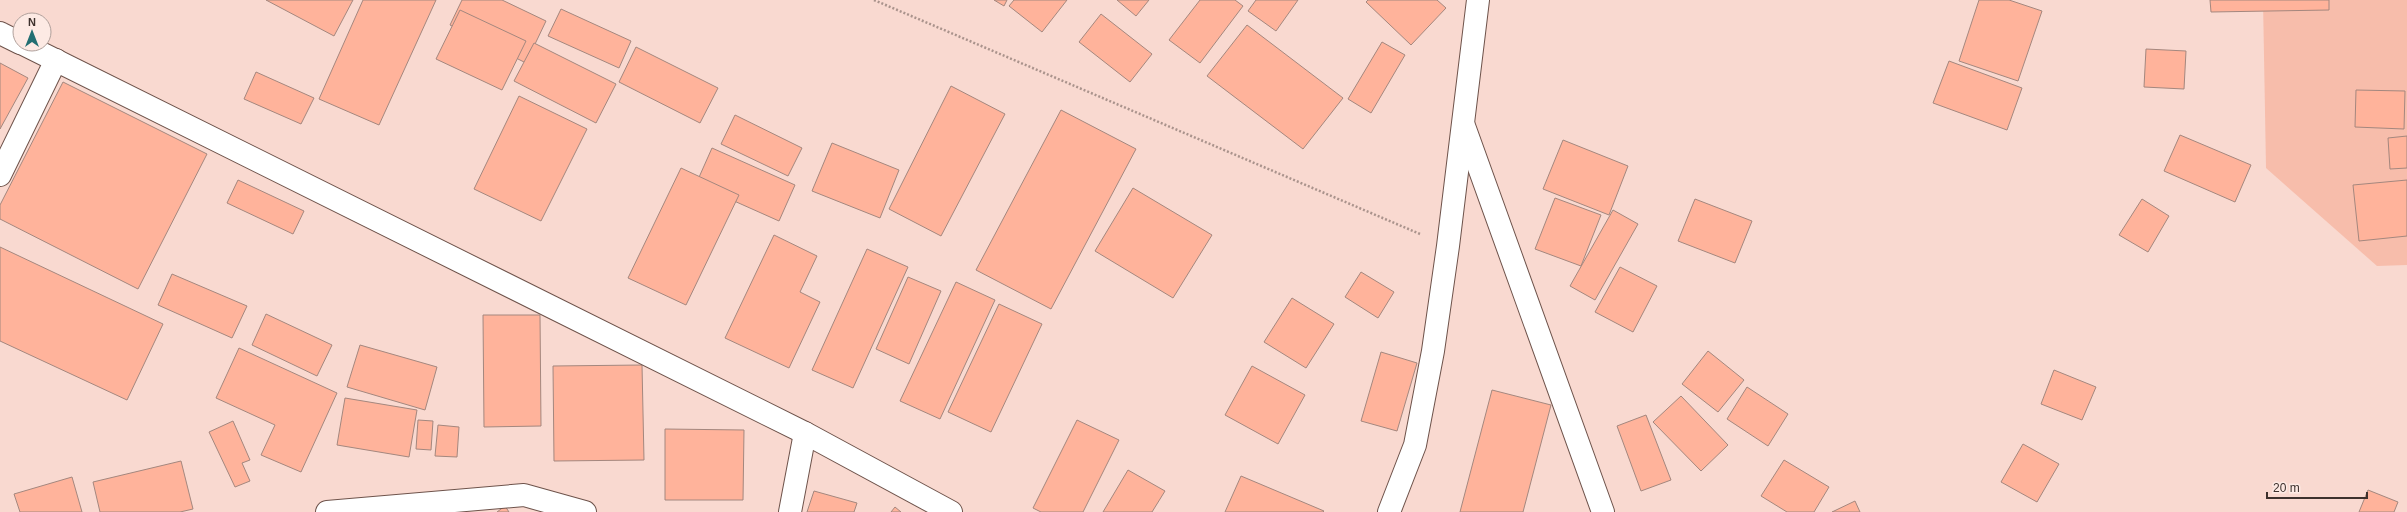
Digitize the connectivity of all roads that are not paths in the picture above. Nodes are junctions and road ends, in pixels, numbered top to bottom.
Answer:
1 (1478, 0) edge
2 (0, 33) edge
3 (12, 38) edge
4 (40, 52) edge
5 (56, 60) junction
6 (1462, 121) junction
7 (0, 175) edge
8 (805, 433) junction
9 (327, 512) edge
10 (585, 512) edge
11 (790, 512) edge
12 (951, 512) edge
13 (1389, 512) edge
14 (1603, 512) edge

1 - 6 street
2 - 3 street
4 - 5 street
5 - 7 street
5 - 8 street
6 - 13 street
6 - 14 street
8 - 11 street
8 - 12 street
9 - 10 street

